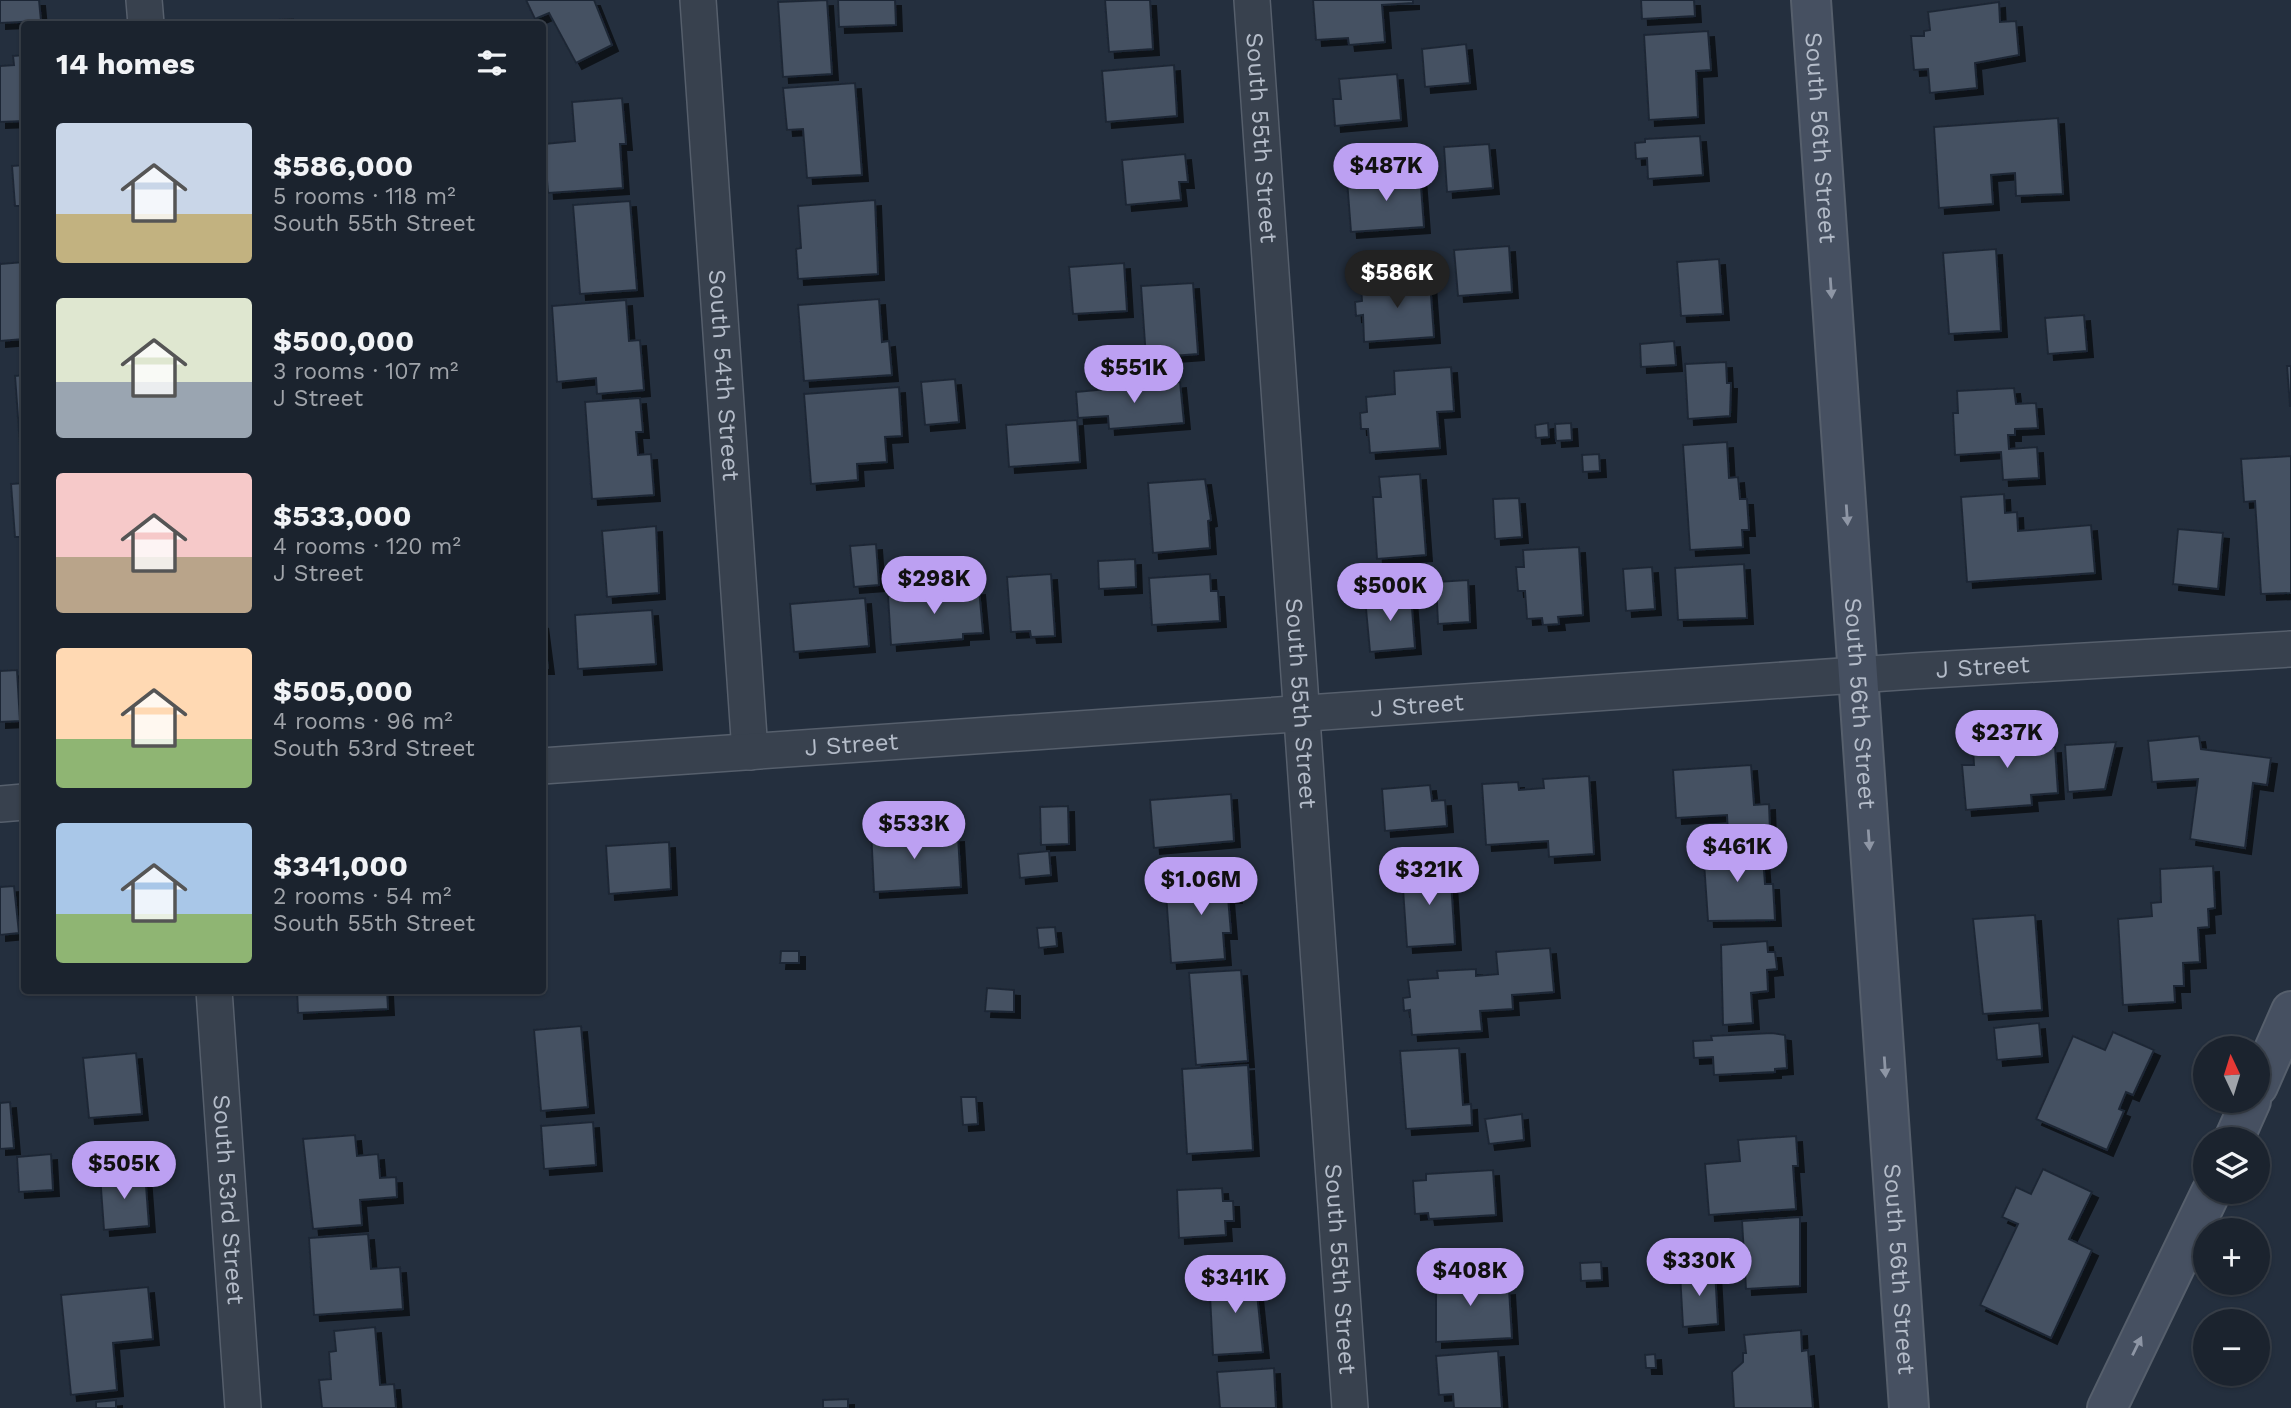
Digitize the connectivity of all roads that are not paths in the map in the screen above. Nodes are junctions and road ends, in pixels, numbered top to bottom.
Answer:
1 (144, 0) edge
2 (698, 0) edge
3 (1252, 0) edge
4 (1811, 0) edge
5 (146, 21) edge
6 (2291, 649) edge
7 (1858, 675) junction
8 (1303, 714) junction
9 (750, 752) junction
10 (546, 766) edge
11 (21, 802) edge
12 (0, 804) edge
13 (214, 994) edge
14 (2291, 1011) edge
15 (2270, 1059) edge
16 (2204, 1204) edge
17 (243, 1408) edge
18 (1350, 1408) edge
19 (1909, 1408) edge
20 (2107, 1408) edge

1 - 5 street
2 - 9 street, South 54th Street
3 - 8 street, South 55th Street
4 -> 7 main road, South 56th Street
6 - 7 street, J Street
7 - 8 street, J Street
7 -> 19 main road, South 56th Street
8 - 9 street, J Street
8 - 18 street, South 55th Street
9 - 10 street, J Street
11 - 12 street
13 - 17 street, South 53rd Street
14 - 15 main road
20 -> 16 main road

